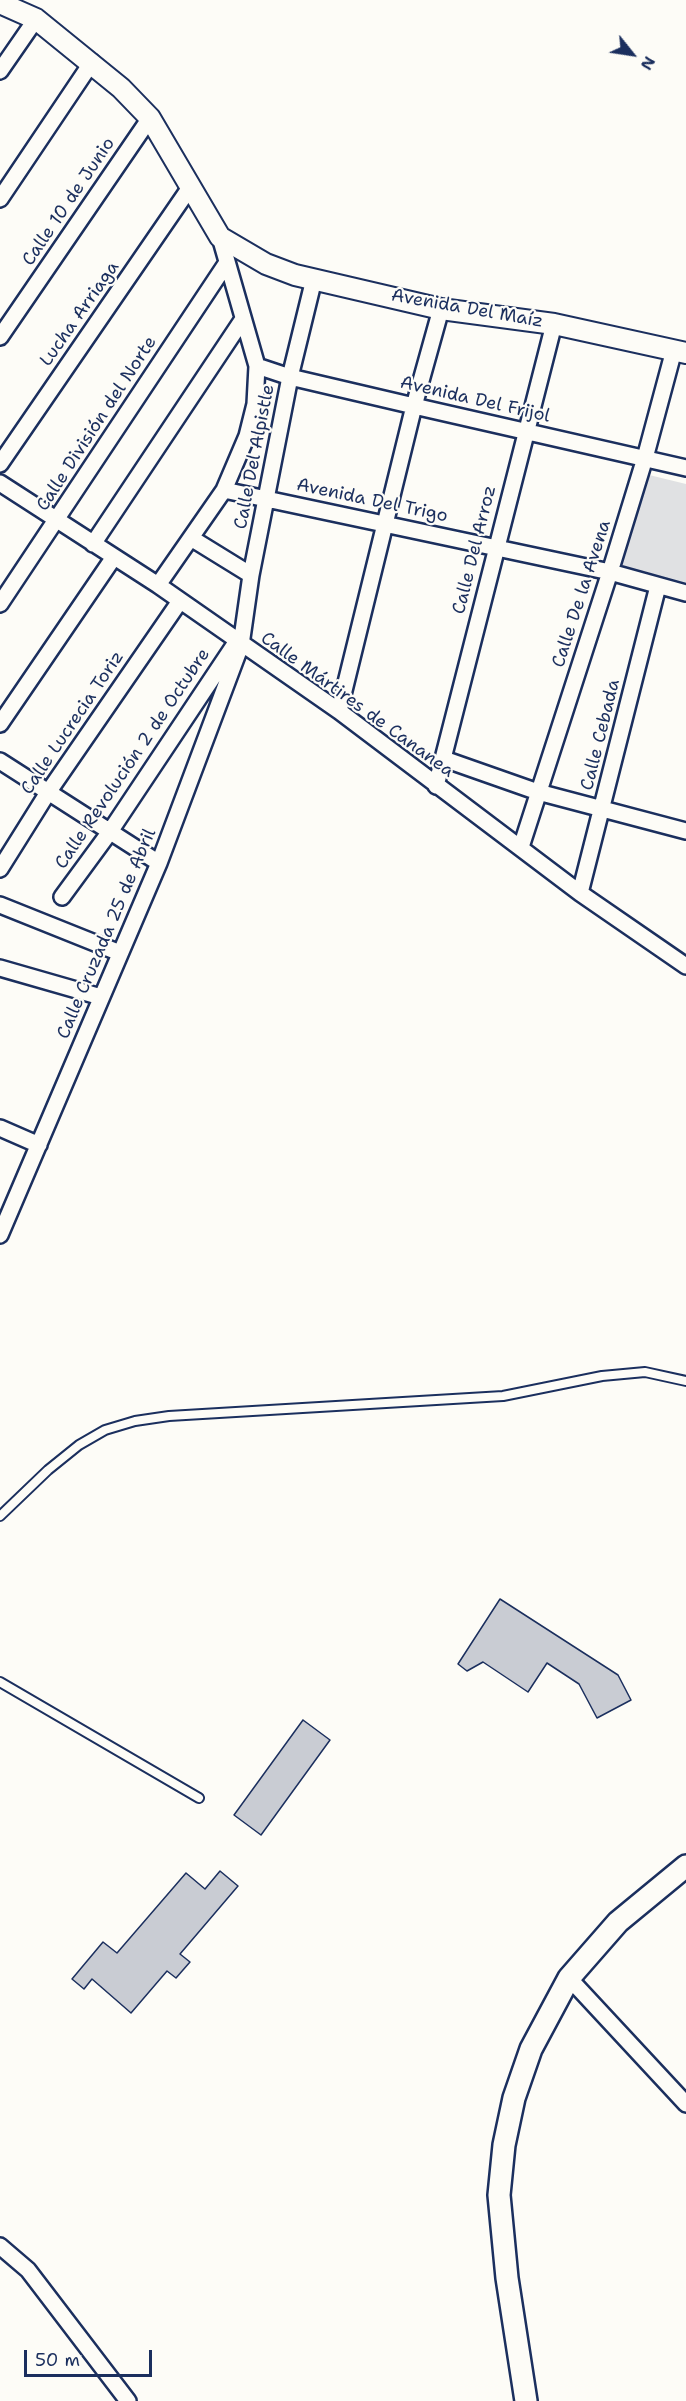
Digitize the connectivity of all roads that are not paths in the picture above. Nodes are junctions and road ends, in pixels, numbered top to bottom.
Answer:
1 (0, 3) edge
2 (36, 19) junction
3 (92, 62) junction
4 (0, 71) edge
5 (150, 118) junction
6 (191, 186) junction
7 (0, 200) edge
8 (220, 237) junction
9 (226, 264) junction
10 (314, 279) junction
11 (441, 309) junction
12 (243, 319) junction
13 (554, 324) junction
14 (0, 337) edge
15 (680, 352) edge
16 (257, 366) junction
17 (291, 377) junction
18 (414, 406) junction
19 (525, 431) junction
20 (645, 458) junction
21 (0, 464) edge
22 (686, 468) edge
23 (0, 483) edge
24 (224, 490) junction
25 (266, 498) junction
26 (58, 519) junction
27 (385, 524) junction
28 (191, 538) junction
29 (93, 544) junction
30 (496, 548) junction
31 (114, 557) junction
32 (610, 572) junction
33 (251, 575) junction
34 (158, 585) junction
35 (658, 586) junction
36 (686, 593) edge
37 (180, 601) junction
38 (0, 604) edge
39 (239, 643) junction
40 (339, 711) junction
41 (0, 724) edge
42 (444, 759) junction
43 (0, 761) edge
44 (436, 786) junction
45 (538, 792) junction
46 (47, 794) junction
47 (603, 808) junction
48 (686, 831) edge
49 (109, 833) junction
50 (521, 847) junction
51 (159, 864) junction
52 (0, 869) edge
53 (580, 893) junction
54 (62, 897) dead end
55 (0, 905) edge
56 (686, 946) edge
57 (120, 952) junction
58 (684, 964) edge
59 (0, 968) edge
60 (101, 997) junction
61 (0, 1128) edge
62 (39, 1144) junction
63 (0, 1235) edge
64 (686, 1381) edge
65 (0, 1516) edge
66 (0, 1682) edge
67 (199, 1798) dead end
68 (686, 1866) edge
69 (569, 1978) junction
70 (686, 2104) edge
71 (0, 2246) edge
72 (128, 2401) edge
73 (526, 2401) edge

1 - 2 street
2 - 3 street
2 - 4 street
3 - 5 street
3 - 7 street
5 - 6 street
5 - 14 street, Calle 10 de Junio
6 - 8 street
6 - 21 street, Lucha Arriaga
8 - 9 street
8 - 10 street, Avenida Del Maíz
9 - 12 street
9 - 26 street, Calle División del Norte
10 - 11 street, Avenida Del Maíz
10 - 17 street, Calle Del Alpistle
11 - 13 street, Avenida Del Maíz
11 - 18 street
12 - 16 street
12 - 29 street
13 - 15 street, Avenida Del Maíz
13 - 19 street, Calle Del Arroz
15 - 20 street, Calle De la Avena
16 - 17 street, Avenida Del Frijol
16 - 24 street
17 - 18 street, Avenida Del Frijol
17 - 25 street, Calle Del Alpistle
18 - 19 street, Avenida Del Frijol
18 - 27 street
19 - 20 street, Avenida Del Frijol
19 - 30 street, Calle Del Arroz
20 - 22 street, Avenida Del Frijol
20 - 32 street, Calle De la Avena
23 - 26 street, Calle Mártires de Cananea
24 - 25 street, Avenida Del Trigo
24 - 28 street
25 - 27 street, Avenida Del Trigo
25 - 33 street, Calle Del Alpistle
26 - 29 street, Calle Mártires de Cananea
26 - 38 street, Calle División del Norte
27 - 30 street, Avenida Del Trigo
27 - 40 street
28 - 33 street
28 - 34 street
29 - 31 street, Calle Mártires de Cananea
30 - 32 street, Avenida Del Trigo
30 - 42 street, Calle Del Arroz
31 - 34 street, Calle Mártires de Cananea
31 - 41 street
32 - 35 street, Avenida Del Trigo
32 - 45 street, Calle De la Avena
33 - 39 street, Calle Del Alpistle
34 - 37 street, Calle Mártires de Cananea
35 - 36 street, Avenida Del Trigo
35 - 47 street, Calle Cebada
37 - 39 street, Calle Mártires de Cananea
37 - 46 street, Calle Lucrecia Toriz
39 - 40 street, Calle Mártires de Cananea
39 - 49 street, Calle Revolución 2 de Octubre
39 - 51 street, Calle Cruzada 25 de Abril
40 - 44 street, Calle Mártires de Cananea
42 - 44 street, Calle Del Arroz
42 - 45 street
43 - 46 street
44 - 50 street, Calle Mártires de Cananea
45 - 47 street
45 - 50 street, Calle De la Avena
46 - 49 street
46 - 52 street, Calle Lucrecia Toriz
47 - 48 street
47 - 53 street, Calle Cebada
49 - 51 street
49 - 54 street, Calle Revolución 2 de Octubre
50 - 53 street, Calle Mártires de Cananea
51 - 57 street, Calle Cruzada 25 de Abril
53 - 58 street, Calle Mártires de Cananea
55 - 57 street
56 - 58 street
57 - 60 street, Calle Cruzada 25 de Abril
59 - 60 street
60 - 62 street, Calle Cruzada 25 de Abril
61 - 62 street
62 - 63 street, Calle Cruzada 25 de Abril
64 - 65 lane
66 - 67 lane
68 - 69 main road
69 - 70 street
69 - 73 main road
71 - 72 street

